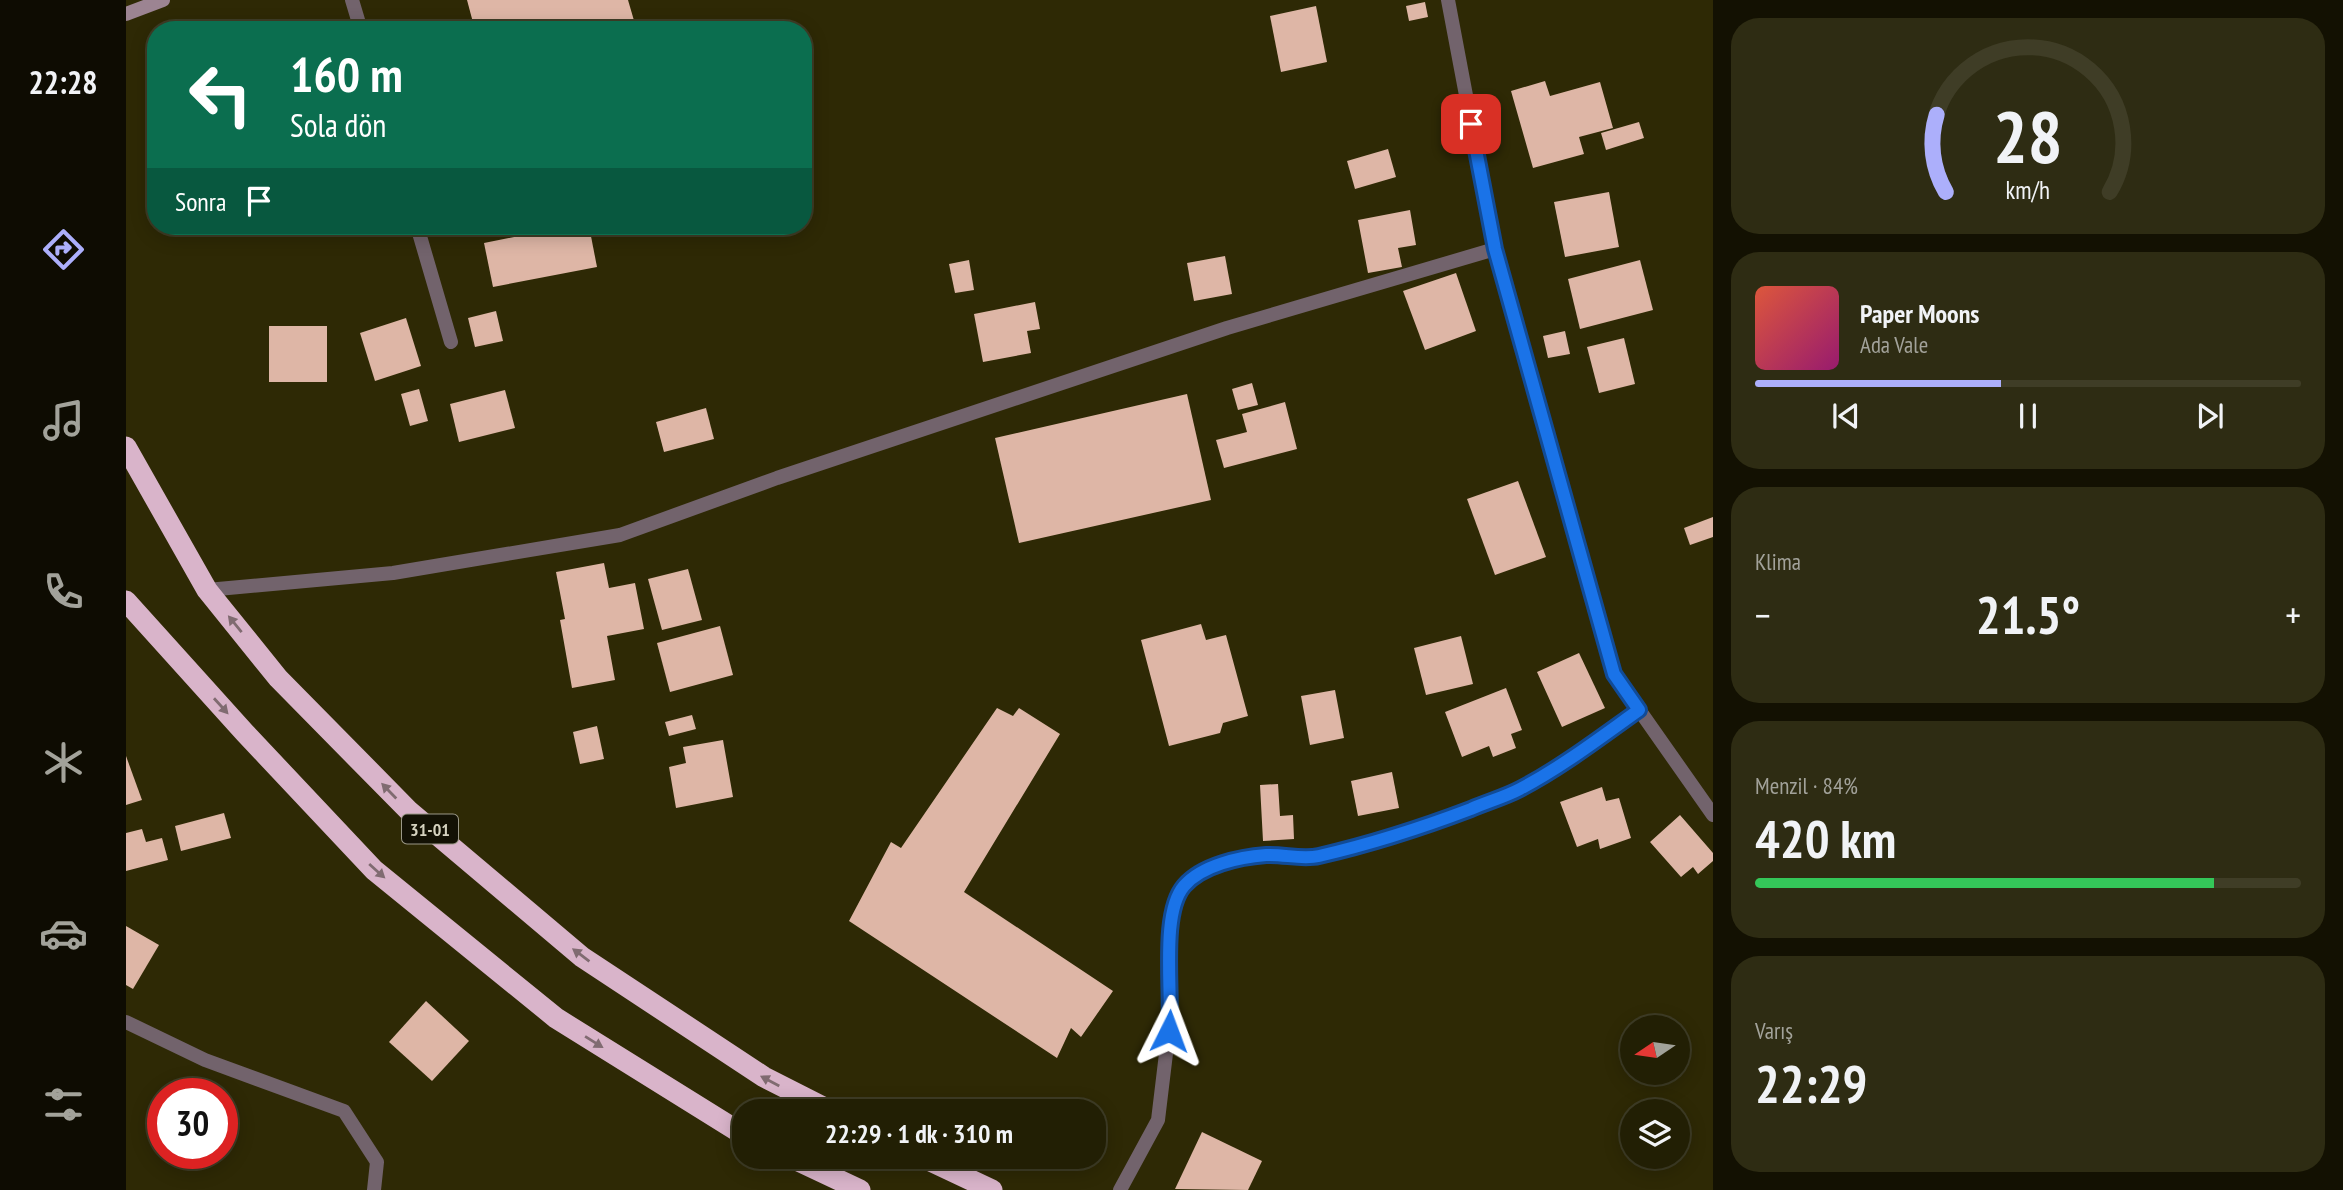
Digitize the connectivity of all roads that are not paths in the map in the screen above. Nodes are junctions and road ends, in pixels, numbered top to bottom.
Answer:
1 (163, 0) edge
2 (352, 0) edge
3 (1448, 0) edge
4 (126, 14) edge
5 (358, 21) edge
6 (420, 235) edge
7 (1495, 249) junction
8 (451, 342) dead end
9 (126, 447) edge
10 (207, 590) junction
11 (126, 601) edge
12 (1639, 710) junction
13 (1713, 815) edge
14 (126, 1022) edge
15 (807, 1099) edge
16 (732, 1128) edge
17 (815, 1169) edge
18 (947, 1169) edge
19 (374, 1190) edge
20 (860, 1190) edge
21 (992, 1190) edge
22 (1120, 1190) edge

1 - 4 street
2 - 5 street
3 - 7 street
6 - 8 street
7 - 10 street
7 - 12 street
9 - 10 highway, 31-01
15 -> 10 highway, 31-01
11 -> 16 highway
12 - 13 street
12 - 22 street
14 - 19 street
17 - 20 highway
18 - 21 highway

